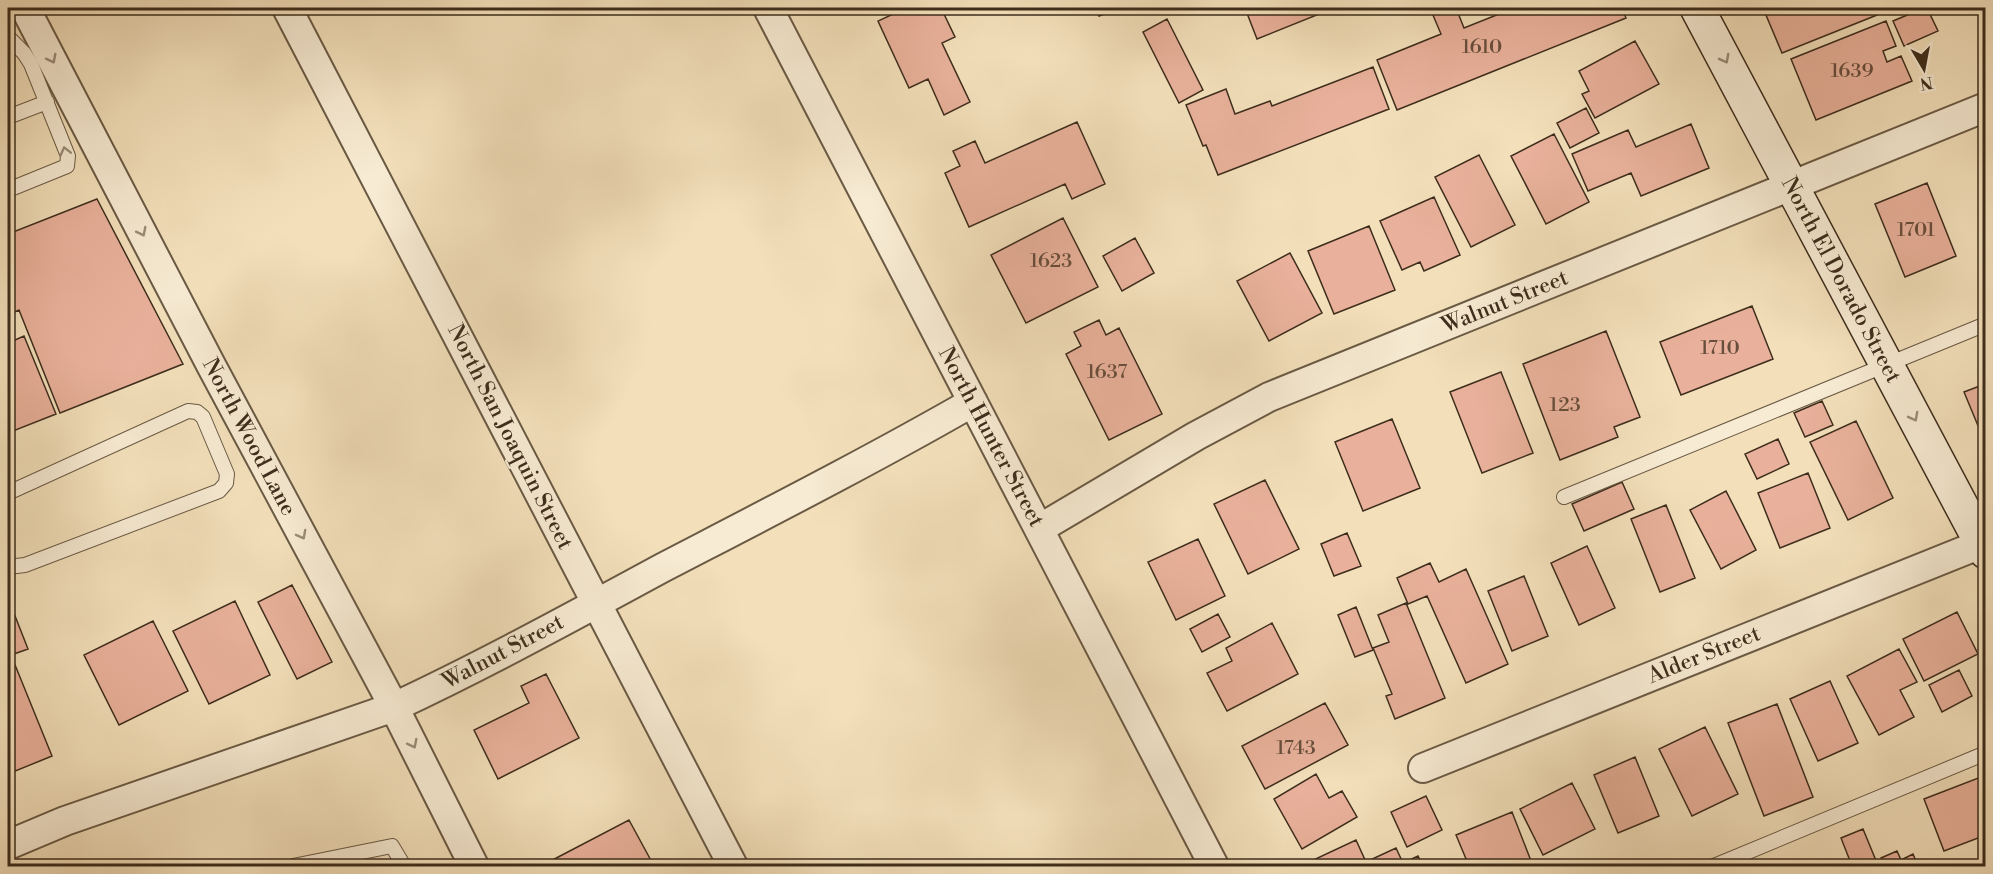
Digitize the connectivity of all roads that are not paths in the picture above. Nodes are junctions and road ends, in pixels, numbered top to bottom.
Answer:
1 (25, 8) edge
2 (287, 8) edge
3 (768, 8) edge
4 (1698, 8) edge
5 (8, 40) edge
6 (47, 102) junction
7 (1986, 106) edge
8 (8, 117) edge
9 (1792, 186) junction
10 (8, 190) edge
11 (1986, 324) edge
12 (1886, 364) junction
13 (972, 402) junction
14 (8, 493) edge
15 (1563, 497) dead end
16 (1039, 529) junction
17 (1984, 546) edge
18 (8, 567) edge
19 (596, 604) junction
20 (394, 707) junction
21 (1986, 753) edge
22 (1423, 768) dead end
23 (8, 845) edge
24 (293, 867) edge
25 (404, 867) edge
26 (474, 867) edge
27 (732, 867) edge
28 (1214, 867) edge
29 (1714, 867) edge

1 -> 20 street, North Wood Lane
2 - 19 street, North San Joaquin Street
3 - 13 street, North Hunter Street
4 -> 9 main road, North El Dorado Street
5 - 6 lane
6 - 8 lane
10 -> 6 lane
7 - 9 street, Walnut Street
9 - 12 main road, North El Dorado Street
9 - 16 street, Walnut Street
11 - 12 lane
12 - 15 lane
12 -> 17 main road, North El Dorado Street
13 - 16 street, North Hunter Street
13 - 19 street, Walnut Street
14 - 18 lane
16 - 28 street, North Hunter Street
17 - 22 street, Alder Street
19 - 20 street, Walnut Street
19 - 27 street, North San Joaquin Street
20 - 23 street, Walnut Street
20 -> 26 street, North Wood Lane
21 - 29 lane
24 - 25 lane

